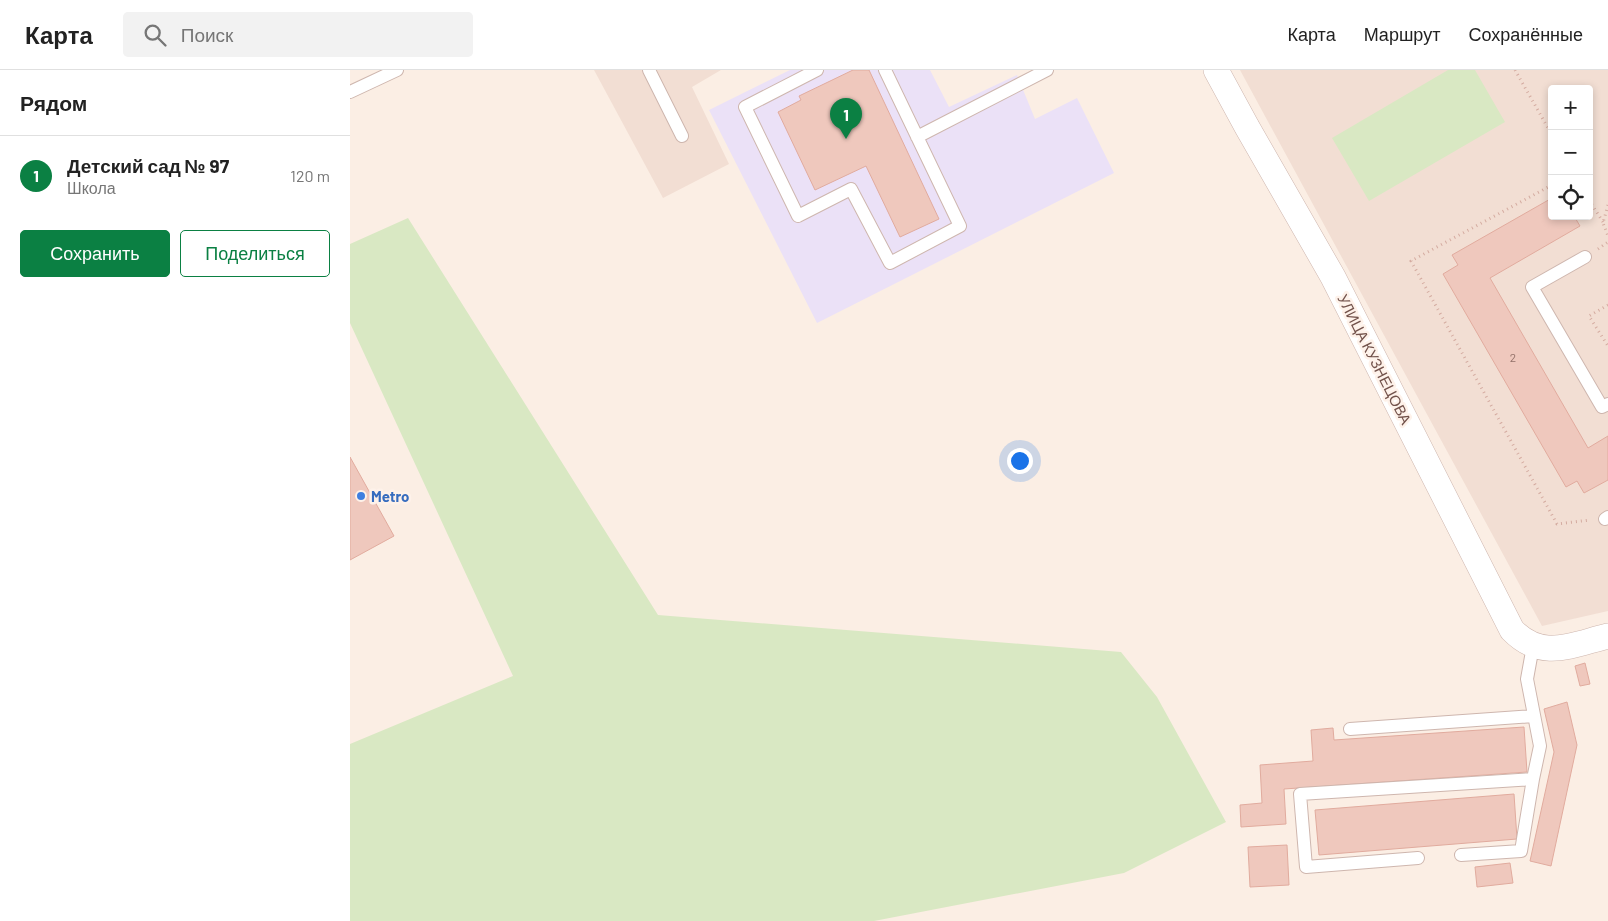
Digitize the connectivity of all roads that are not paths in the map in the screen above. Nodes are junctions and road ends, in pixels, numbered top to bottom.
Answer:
1 (397, 70) edge
2 (649, 70) edge
3 (817, 70) edge
4 (885, 70) edge
5 (1047, 70) edge
6 (1216, 70) edge
7 (350, 92) edge
8 (682, 136) dead end
9 (917, 137) junction
10 (1585, 257) dead end
11 (1608, 404) edge
12 (1608, 636) edge
13 (1533, 646) junction
14 (1534, 716) junction
15 (1350, 729) dead end
16 (1533, 778) junction
17 (1461, 855) dead end
18 (1418, 858) dead end

1 - 7 lane
2 - 8 lane
3 - 9 lane
4 - 9 lane
5 - 9 lane
6 - 13 street, УЛИЦА КУЗНЕЦОВА
10 - 11 lane
12 - 13 street
13 - 14 lane
14 - 15 lane
14 - 16 lane
16 - 17 lane
16 - 18 lane

